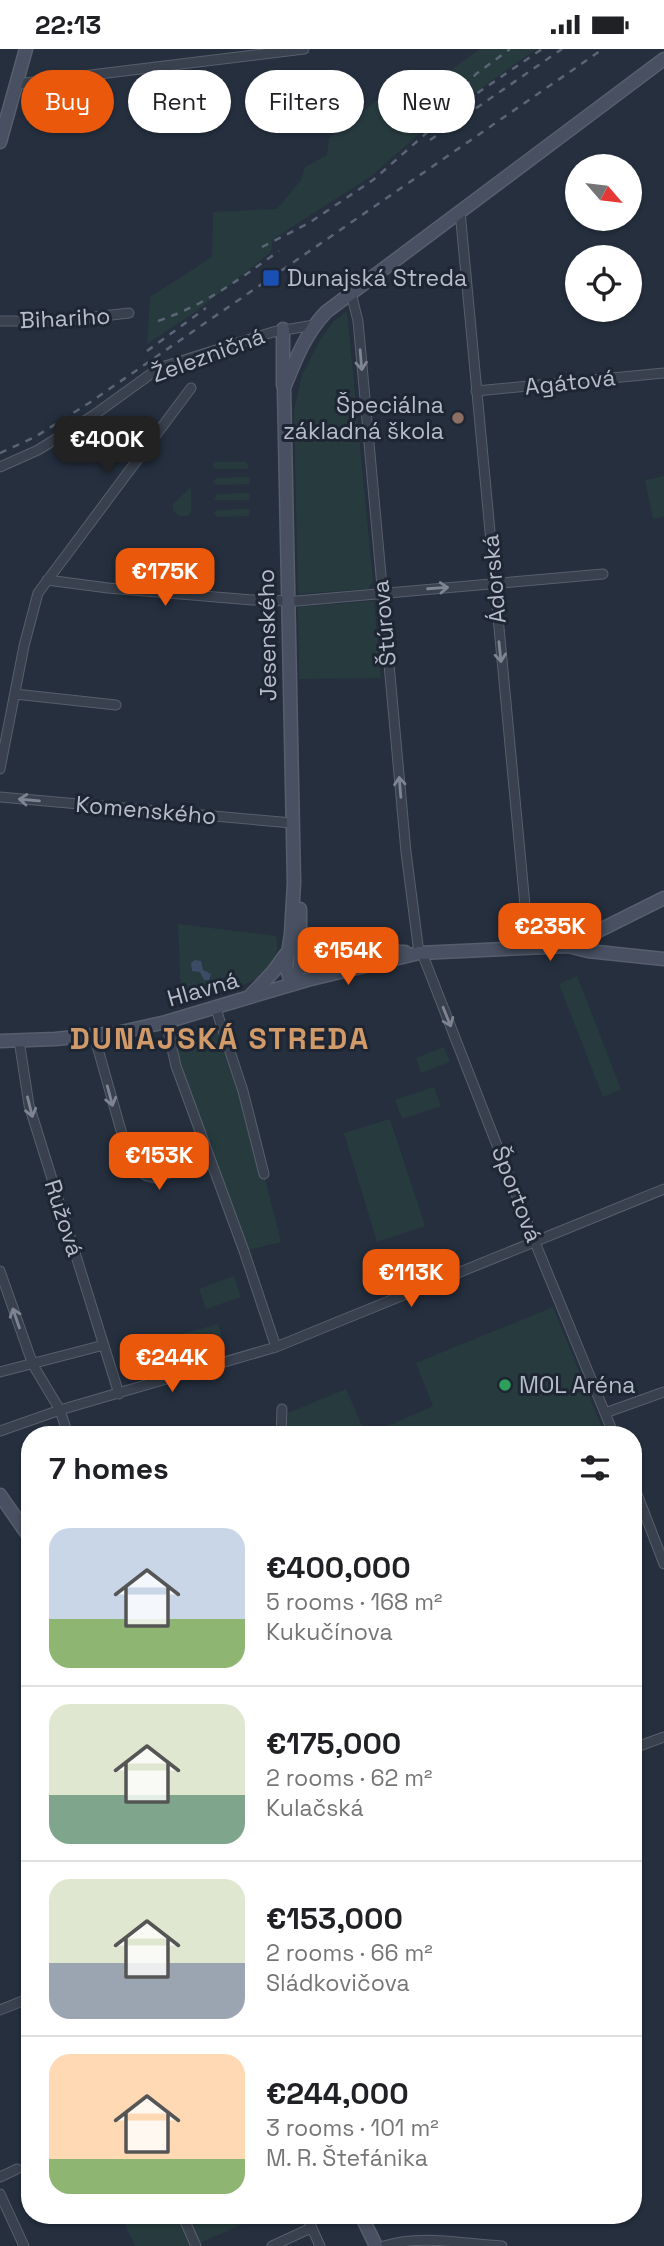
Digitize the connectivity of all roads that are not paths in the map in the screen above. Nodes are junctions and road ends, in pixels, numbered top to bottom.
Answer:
1 (26, 49) edge
2 (304, 49) edge
3 (664, 59) edge
4 (17, 84) junction
5 (0, 142) edge
6 (460, 211) junction
7 (351, 293) junction
8 (129, 313) dead end
9 (0, 321) edge
10 (314, 325) junction
11 (283, 329) junction
12 (664, 373) edge
13 (191, 388) dead end
14 (284, 388) junction
15 (476, 391) junction
16 (0, 467) edge
17 (603, 574) dead end
18 (47, 580) junction
19 (494, 584) junction
20 (382, 592) junction
21 (287, 601) junction
22 (15, 694) junction
23 (116, 705) dead end
24 (0, 769) edge
25 (0, 797) edge
26 (292, 823) junction
27 (664, 898) edge
28 (607, 927) junction
29 (568, 946) junction
30 (529, 948) junction
31 (295, 949) junction
32 (420, 953) junction
33 (611, 953) junction
34 (664, 959) edge
35 (292, 984) junction
36 (250, 997) junction
37 (215, 1006) junction
38 (166, 1022) junction
39 (94, 1035) junction
40 (19, 1040) junction
41 (0, 1041) edge
42 (209, 1159) junction
43 (264, 1174) dead end
44 (664, 1189) edge
45 (536, 1243) junction
46 (1, 1276) edge
47 (104, 1345) junction
48 (276, 1347) junction
49 (33, 1365) junction
50 (0, 1372) edge
51 (664, 1392) edge
52 (119, 1394) junction
53 (282, 1409) dead end
54 (60, 1411) junction
55 (605, 1413) junction
56 (65, 1426) edge
57 (281, 1426) edge
58 (610, 1426) edge
59 (0, 1431) edge
60 (0, 1495) edge
61 (642, 1507) edge
62 (21, 1525) edge
63 (664, 1564) edge
64 (664, 1737) edge
65 (642, 1745) edge
66 (21, 2002) edge
67 (0, 2010) edge
68 (17, 2169) dead end
69 (0, 2177) edge
70 (0, 2194) edge
71 (186, 2224) edge
72 (309, 2224) edge
73 (366, 2224) edge
74 (311, 2228) junction
75 (24, 2246) edge
76 (196, 2246) edge
77 (272, 2246) edge
78 (320, 2246) edge
79 (376, 2246) edge
80 (384, 2246) edge
81 (502, 2246) edge

1 - 4 street
2 - 4 street
3 - 6 street
4 - 5 street
6 - 7 street
6 - 15 street, Ádorská
7 - 10 street
7 -> 20 street, Štúrova
8 - 9 street, Bihariho
10 - 11 street, Železničná
10 - 14 street, Jesenského
11 - 14 street
11 - 16 street, Železničná
12 - 15 street, Agátová
13 - 18 street
14 - 21 street, Jesenského
15 - 19 street, Ádorská
17 - 19 street
18 - 21 street
18 - 22 street
20 -> 19 street
19 -> 30 street, Ádorská
20 - 21 street
32 -> 20 street, Štúrova
21 - 26 street, Jesenského
22 - 23 street
22 - 24 street
26 -> 25 street, Komenského
26 - 31 street, Jesenského
27 - 28 street
28 - 29 street
28 - 33 street
29 - 30 street
29 - 33 street
30 - 32 street
31 - 32 street
31 - 35 street, Jesenského
31 - 36 street
32 - 35 street, Hlavná
32 -> 45 street, Športová
33 - 34 street
35 - 36 street, Hlavná
36 - 37 street, Hlavná
37 - 38 street, Hlavná
37 - 43 street
38 - 39 street, Hlavná
38 - 42 street
39 - 40 street, Hlavná
39 -> 42 street
40 - 41 street, Hlavná
40 -> 47 street, Ružová
42 - 48 street
44 - 45 street
45 - 48 street
45 - 55 street, Športová
49 -> 46 street
47 - 49 street
47 - 52 street, Ružová
48 - 52 street
49 - 50 street
49 - 54 street
51 - 55 street
52 - 54 street
53 - 57 street
54 - 56 street
54 - 59 street
55 - 58 street, Športová
60 - 62 street
61 - 63 street
64 - 65 street
66 - 67 street
68 - 69 street
70 - 75 street
71 - 76 street
72 - 74 street
73 - 79 street
74 - 77 street
74 - 78 street
80 - 81 street

